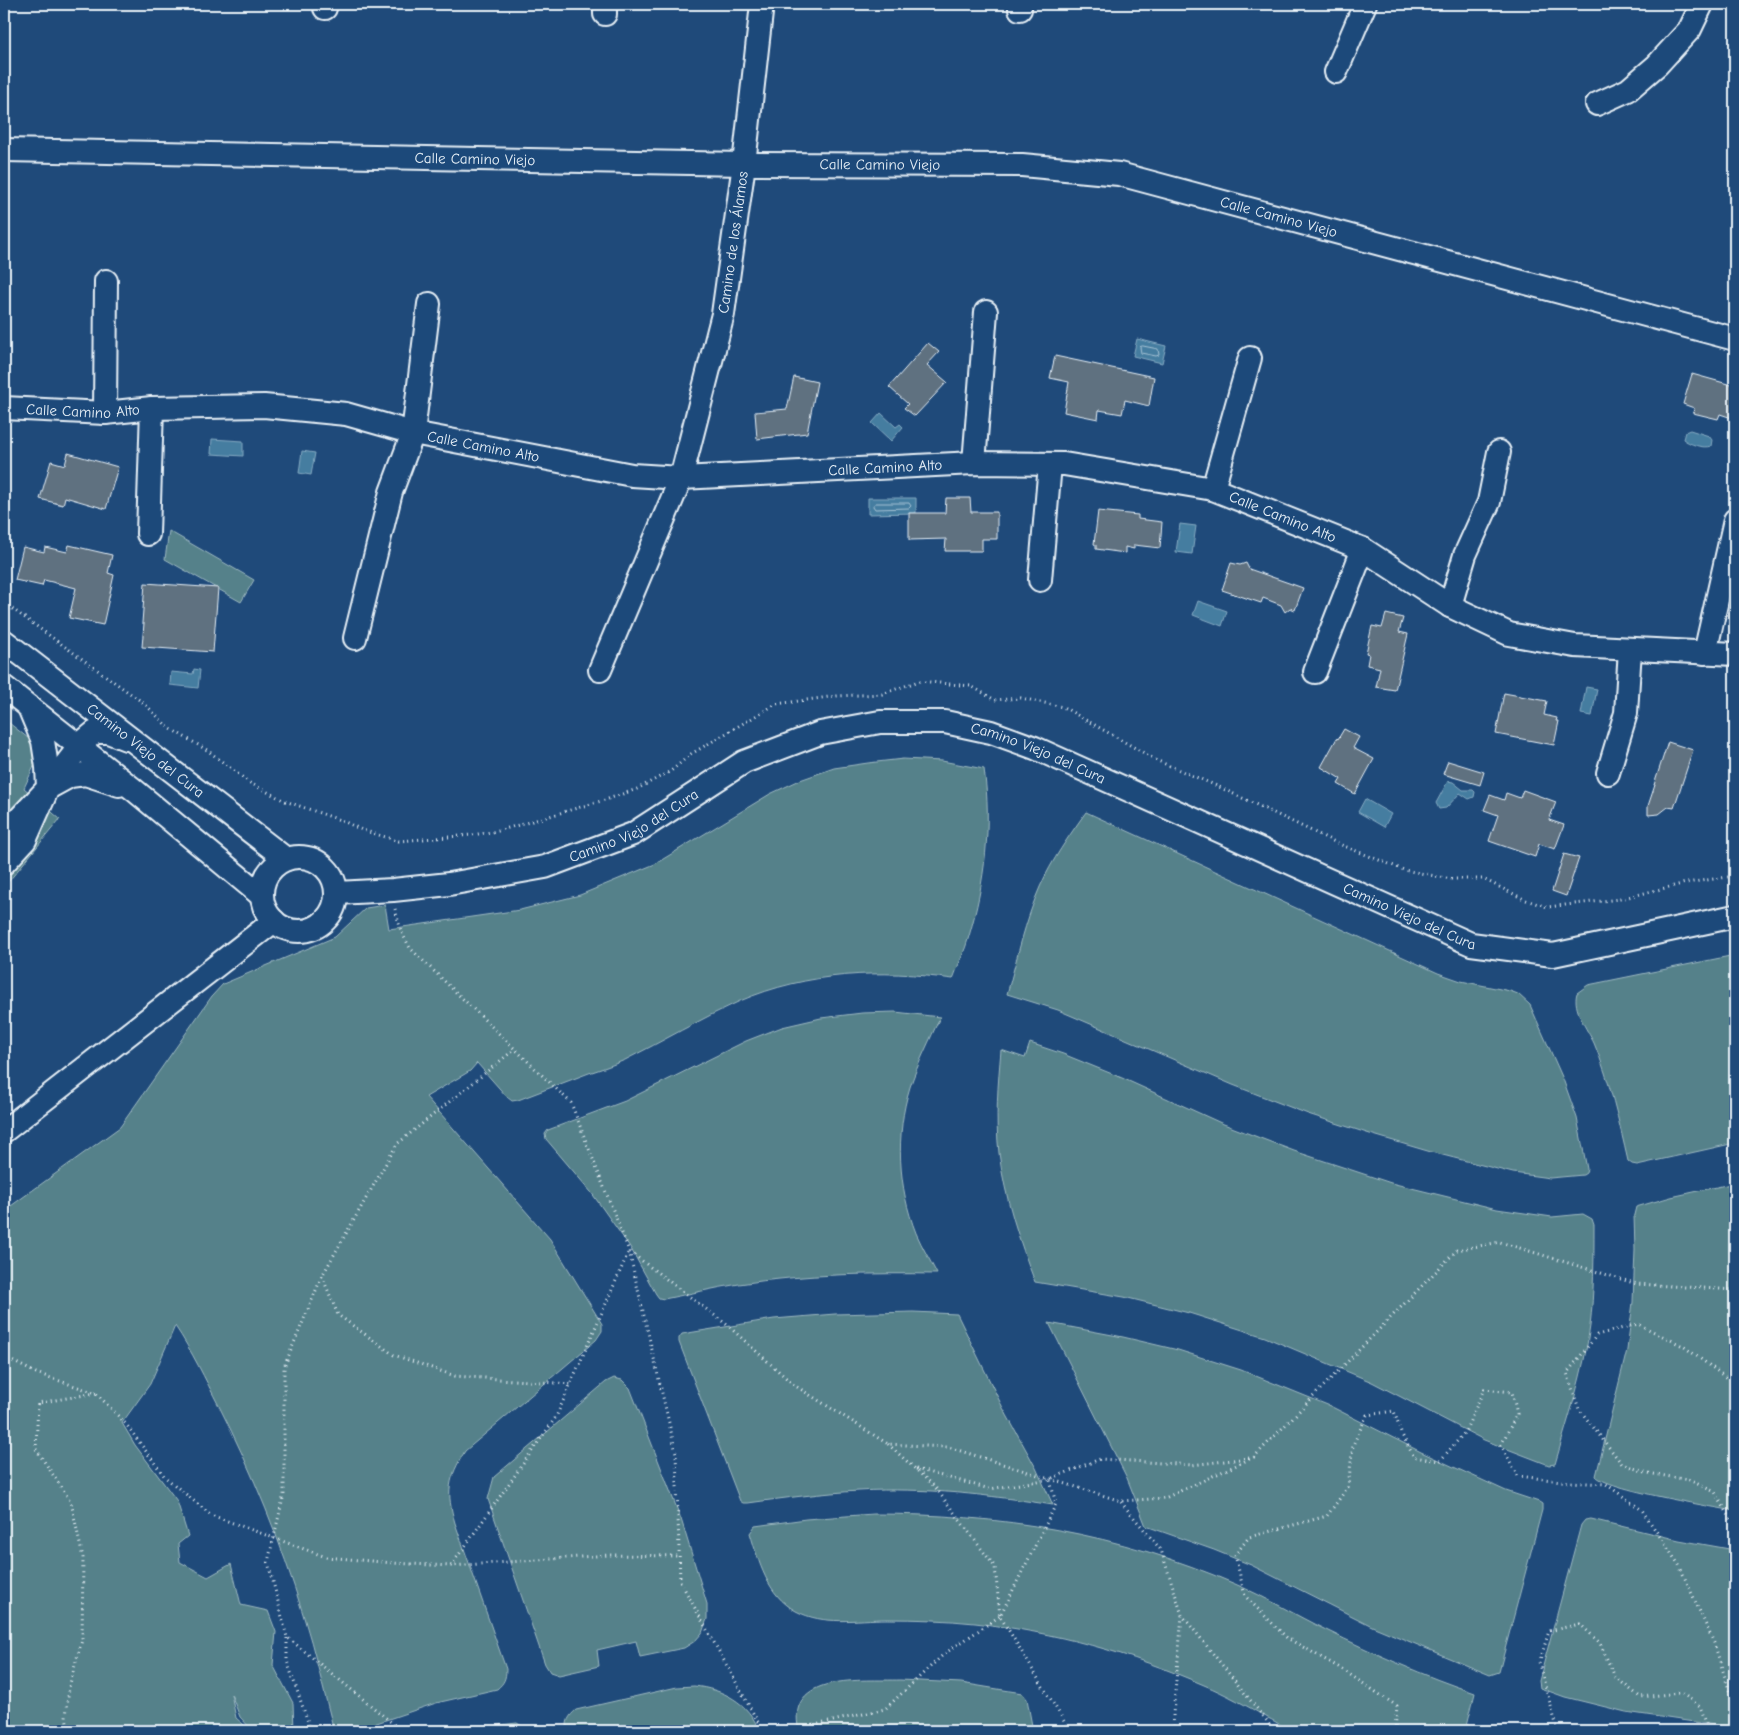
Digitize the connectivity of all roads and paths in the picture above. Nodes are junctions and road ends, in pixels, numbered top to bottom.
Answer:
1 (762, 4) edge
2 (1365, 4) edge
3 (1702, 4) edge
4 (1336, 72) dead end
5 (1597, 104) dead end
6 (4, 150) edge
7 (744, 164) junction
8 (106, 281) dead end
9 (429, 304) dead end
10 (986, 312) dead end
11 (1735, 339) edge
12 (1250, 358) dead end
13 (4, 408) edge
14 (152, 408) junction
15 (105, 413) junction
16 (413, 433) junction
17 (1500, 452) dead end
18 (974, 463) junction
19 (1050, 464) junction
20 (681, 478) junction
21 (1213, 489) junction
22 (1735, 520) edge
23 (148, 534) dead end
24 (1363, 549) junction
25 (1040, 580) dead end
26 (4, 603) edge
27 (1450, 606) junction
28 (355, 638) dead end
29 (4, 641) edge
30 (1630, 649) junction
31 (1705, 653) junction
32 (1735, 654) edge
33 (600, 670) dead end
34 (1315, 672) dead end
35 (4, 687) edge
36 (29, 707) junction
37 (136, 742) junction
38 (79, 748) junction
39 (1608, 773) dead end
40 (48, 788) junction
41 (133, 789) junction
42 (4, 831) edge
43 (286, 859) junction
44 (4, 863) edge
45 (1735, 876) edge
46 (393, 890) junction
47 (337, 893) junction
48 (262, 896) junction
49 (1735, 916) edge
50 (274, 921) junction
51 (515, 1049) junction
52 (4, 1131) edge
53 (629, 1251) junction
54 (322, 1276) junction
55 (1735, 1290) edge
56 (4, 1357) edge
57 (1735, 1379) edge
58 (571, 1384) junction
59 (96, 1393) junction
60 (888, 1444) junction
61 (1254, 1457) junction
62 (915, 1469) junction
63 (1050, 1479) junction
64 (1121, 1501) junction
65 (1735, 1526) edge
66 (274, 1538) junction
67 (679, 1556) junction
68 (451, 1566) junction
69 (1182, 1615) junction
70 (1000, 1616) junction
71 (288, 1637) junction
72 (1735, 1708) edge
73 (69, 1731) edge
74 (311, 1731) edge
75 (402, 1731) edge
76 (763, 1731) edge
77 (789, 1731) edge
78 (1070, 1731) edge
79 (1174, 1731) edge
80 (1275, 1731) edge
81 (1395, 1731) edge
82 (1558, 1731) edge
83 (1709, 1731) edge

1 - 7 street, Camino de los Álamos
2 - 4 street
3 - 5 street
6 - 7 street, Calle Camino Viejo
7 - 11 street, Calle Camino Viejo
7 - 20 street, Camino de los Álamos
8 - 15 street
9 - 16 street
10 - 18 street
12 - 21 street
13 - 15 street, Calle Camino Alto
14 - 15 street, Calle Camino Alto
14 - 16 street, Calle Camino Alto
14 - 23 street
16 - 20 street, Calle Camino Alto
16 - 28 street
17 - 27 street
18 - 19 street, Calle Camino Alto
18 - 20 street, Calle Camino Alto
19 - 21 street, Calle Camino Alto
19 - 25 street
20 - 33 street, Camino de los Álamos
21 - 24 street, Calle Camino Alto
22 - 31 street
24 - 27 street, Calle Camino Alto
24 - 34 street
26 - 45 path
27 - 30 street, Calle Camino Alto
29 - 37 street, Camino Viejo del Cura
30 - 31 street, Calle Camino Alto
30 - 39 street
31 - 32 street, Calle Camino Alto
35 - 36 street
36 - 38 street
36 - 40 street
37 - 38 street
37 - 43 street, Camino Viejo del Cura
38 - 40 street
38 - 41 street
40 - 41 street
40 - 42 street
40 - 44 street
41 - 48 street
43 - 47 street
43 - 48 street
46 - 47 street, Camino Viejo del Cura
46 - 49 street, Camino Viejo del Cura
46 - 51 path
47 - 50 street
48 - 50 street
50 - 52 street
51 - 53 path
51 - 54 path
53 - 58 path
53 - 60 path
53 - 67 path
54 - 58 path
54 - 66 path
55 - 61 path
56 - 59 path
57 - 65 path
58 - 68 path
59 - 66 path
59 - 73 path
60 - 62 path
60 - 63 path
61 - 63 path
61 - 64 path
62 - 63 path
62 - 70 path
63 - 64 path
63 - 70 path
64 - 69 path
66 - 68 path
66 - 71 path
67 - 68 path
67 - 76 path
69 - 79 path
69 - 80 path
70 - 77 path
70 - 78 path
71 - 74 path
71 - 75 path
72 - 81 path
82 - 83 path

